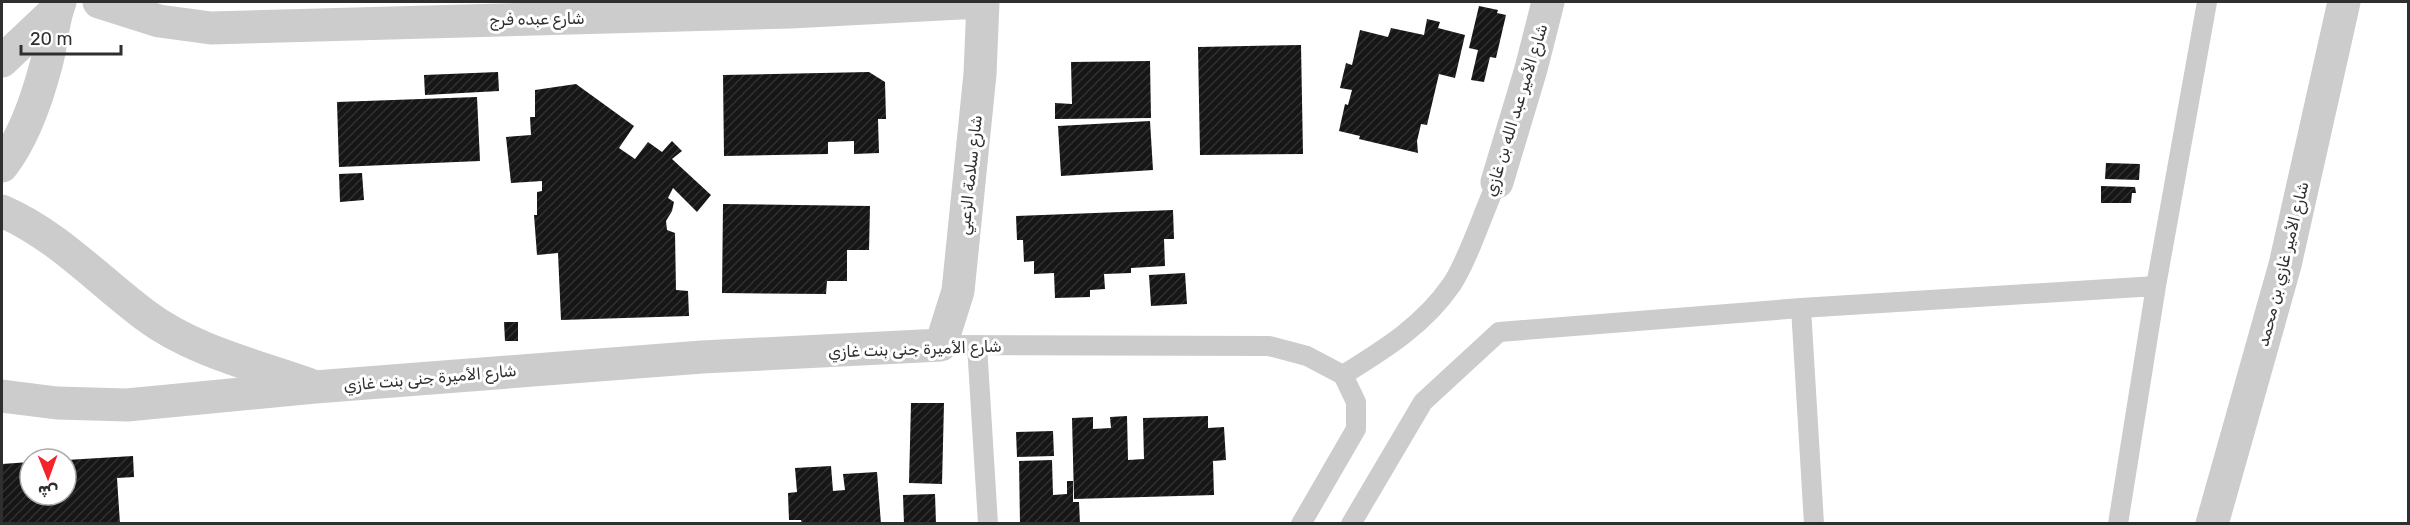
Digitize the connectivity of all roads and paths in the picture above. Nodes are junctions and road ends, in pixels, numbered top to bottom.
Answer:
1 (99, 2) edge
2 (981, 2) edge
3 (1548, 2) edge
4 (2207, 2) edge
5 (2344, 2) edge
6 (58, 5) edge
7 (626, 9) edge
8 (2, 61) edge
9 (2, 166) edge
10 (1497, 182) joint
11 (2, 211) edge
12 (2156, 286) junction
13 (1801, 308) junction
14 (941, 345) junction
15 (977, 345) junction
16 (1343, 375) junction
17 (315, 387) junction
18 (2, 396) edge
19 (988, 524) edge
20 (1301, 524) edge
21 (1351, 524) edge
22 (1814, 524) edge
23 (2118, 524) edge
24 (2212, 524) edge

1 - 7 street, شارع عبده فرج
2 - 7 street, شارع عبده فرج
2 - 14 street, شارع سلامة الزعبي
3 - 10 street, شارع الأمير عبد الله بن غازي
4 - 12 lane
5 - 24 street, شارع الأمير غازي بن محمد
6 - 8 street
6 - 9 street
10 - 16 lane, شارع الأمير عبد الله بن غازي
11 - 17 street, شارع الأميرة جنى بنت غازي
12 - 13 lane
12 - 23 lane
13 - 21 lane
13 - 22 lane
14 - 15 lane, شارع الأميرة جنى بنت غازي
14 - 17 street, شارع الأميرة جنى بنت غازي
15 - 16 lane, شارع الأميرة جنى بنت غازي
15 - 19 lane
16 - 20 lane
17 - 18 street, شارع الأميرة جنى بنت غازي

